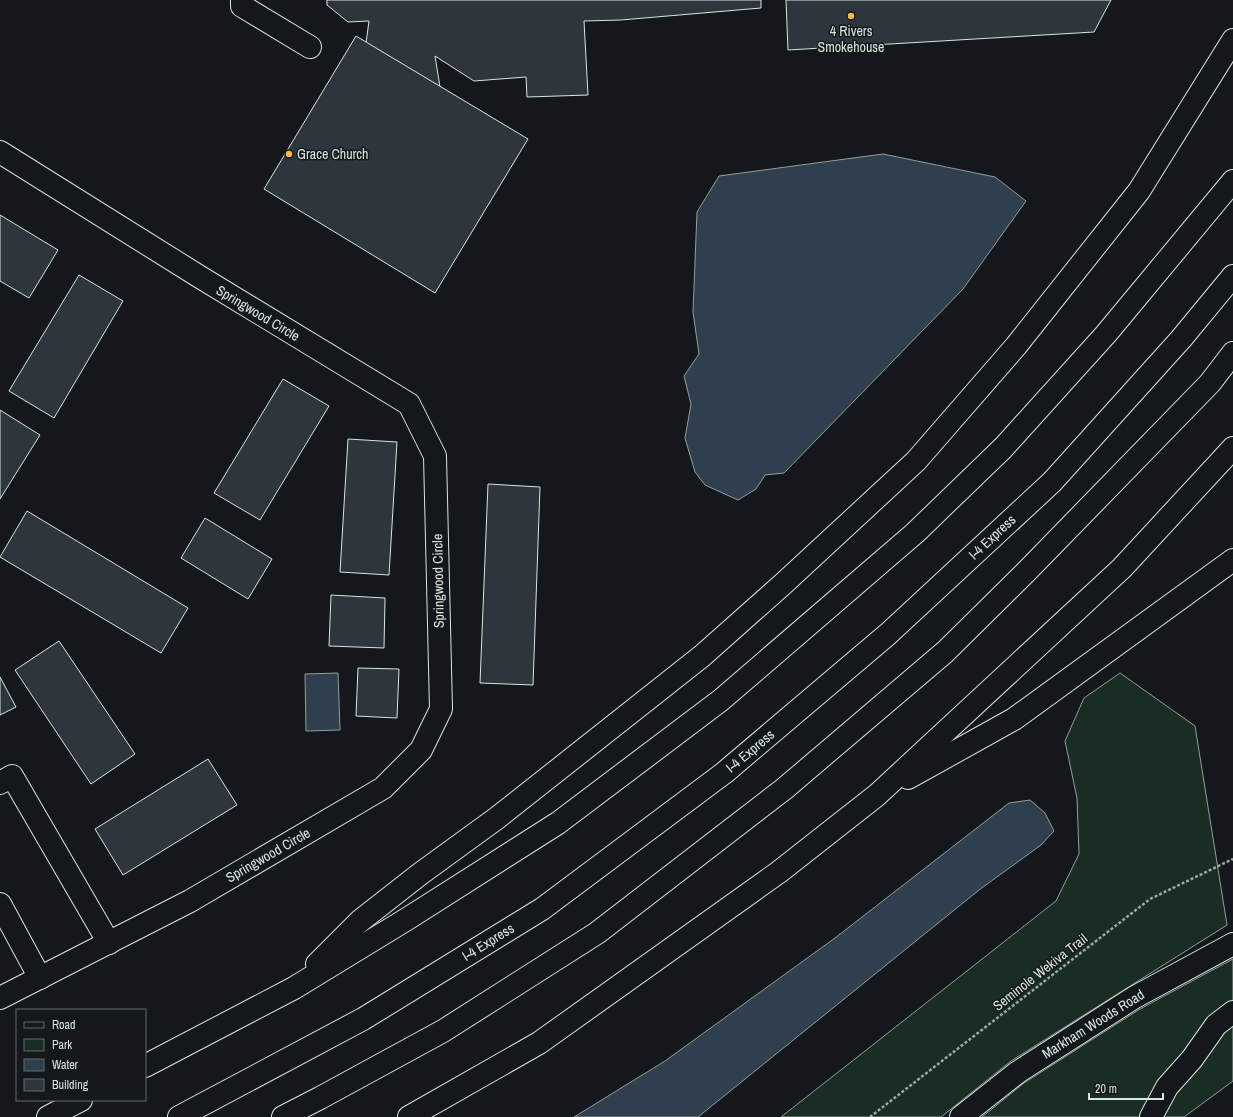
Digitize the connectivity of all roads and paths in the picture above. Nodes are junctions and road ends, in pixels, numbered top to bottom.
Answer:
1 (239, 2) edge
2 (1233, 40) edge
3 (310, 47) dead end
4 (0, 152) edge
5 (1233, 181) edge
6 (1233, 276) edge
7 (1233, 353) edge
8 (1233, 448) edge
9 (1233, 560) edge
10 (0, 783) edge
11 (877, 795) junction
12 (1233, 859) edge
13 (0, 904) edge
14 (109, 943) junction
15 (1233, 944) edge
16 (40, 978) junction
17 (294, 988) junction
18 (0, 998) edge
19 (1233, 1012) edge
20 (146, 1065) edge
21 (79, 1101) edge
22 (48, 1117) edge
23 (179, 1117) edge
24 (283, 1117) edge
25 (409, 1117) edge
26 (870, 1117) edge
27 (962, 1117) edge
28 (1151, 1117) edge

1 - 3 main road
2 - 17 main road
4 - 14 main road, Springwood Circle
5 - 17 main road
6 - 23 main road, I-4 Express
7 - 24 main road
8 - 11 main road
9 - 11 main road
10 - 14 main road
11 - 25 main road
12 - 26 path, Seminole Wekiva Trail
13 - 16 main road
14 - 16 main road, Springwood Circle
15 - 27 main road, Markham Woods Road
16 - 18 main road, Springwood Circle
17 - 20 main road
19 - 28 main road
21 - 22 main road

